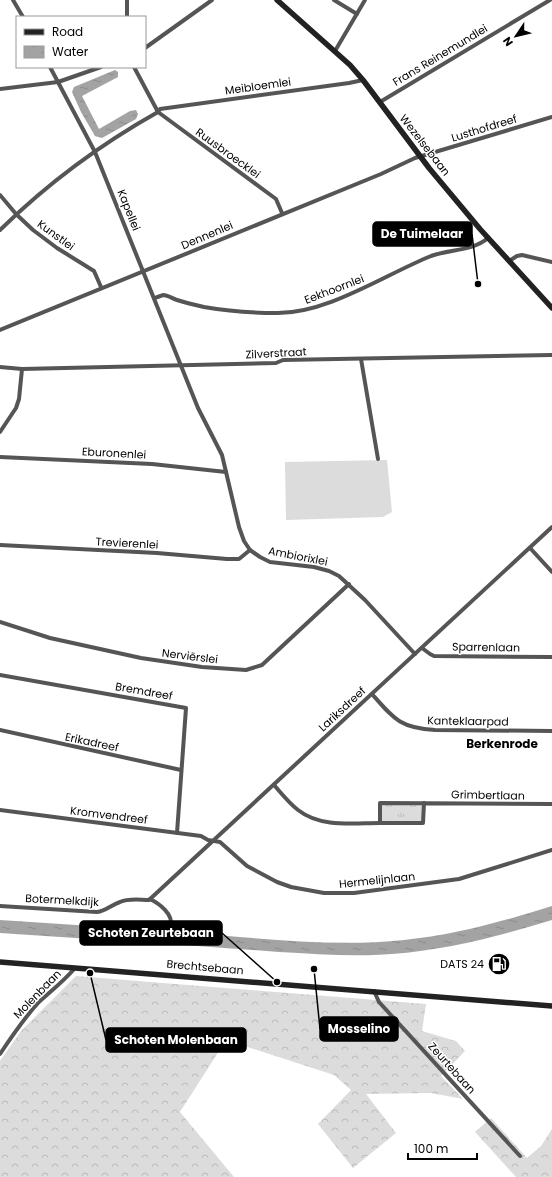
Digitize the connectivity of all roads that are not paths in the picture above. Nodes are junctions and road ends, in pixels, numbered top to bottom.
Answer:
1 (13, 0) edge
2 (127, 0) edge
3 (212, 0) edge
4 (277, 0) edge
5 (334, 0) edge
6 (366, 0) edge
7 (550, 0) edge
8 (357, 14) junction
9 (21, 16) edge
10 (127, 16) edge
11 (146, 47) edge
12 (335, 51) junction
13 (51, 68) edge
14 (99, 68) edge
15 (135, 68) edge
16 (363, 80) junction
17 (58, 82) junction
18 (0, 89) edge
19 (380, 102) junction
20 (158, 112) junction
21 (552, 117) edge
22 (95, 152) junction
23 (421, 157) junction
24 (0, 195) edge
25 (282, 213) junction
26 (16, 214) junction
27 (0, 230) edge
28 (488, 238) junction
29 (509, 261) junction
30 (552, 262) edge
31 (144, 271) junction
32 (101, 287) junction
33 (155, 298) junction
34 (552, 308) edge
35 (0, 330) edge
36 (552, 355) edge
37 (361, 359) junction
38 (181, 364) junction
39 (0, 367) edge
40 (22, 369) junction
41 (0, 432) edge
42 (0, 457) edge
43 (378, 459) dead end
44 (226, 472) junction
45 (552, 527) edge
46 (0, 545) edge
47 (530, 548) junction
48 (250, 550) junction
49 (552, 572) edge
50 (349, 584) junction
51 (0, 622) edge
52 (422, 648) junction
53 (415, 654) junction
54 (552, 656) edge
55 (0, 675) edge
56 (372, 694) junction
57 (0, 730) edge
58 (552, 731) edge
59 (181, 770) junction
60 (274, 785) junction
61 (424, 803) junction
62 (552, 804) edge
63 (0, 810) edge
64 (380, 823) junction
65 (177, 833) junction
66 (215, 841) junction
67 (552, 850) edge
68 (150, 899) junction
69 (0, 906) edge
70 (171, 926) dead end
71 (0, 962) edge
72 (75, 968) junction
73 (374, 991) junction
74 (552, 1006) edge
75 (0, 1054) edge
76 (520, 1156) dead end

1 - 9 street
2 - 10 street
3 - 11 street
4 - 12 main road, Wezelsebaan
5 - 8 street
6 - 8 street
7 - 19 street, Frans Reinemundlei
8 - 12 street
12 - 16 main road, Wezelsebaan
13 - 17 street, Kapellei
14 - 17 street
15 - 20 street
16 - 19 main road, Wezelsebaan
16 - 20 street, Meibloemlei
17 - 18 street
17 - 22 street, Kapellei
19 - 23 main road, Wezelsebaan
20 - 22 street, Meibloemlei
20 - 25 street, Ruusbroecklei
21 - 23 street, Lusthofdreef
22 - 26 street, Meibloemlei
22 - 31 street, Kapellei
23 - 25 street, Dennenlei
23 - 28 main road, Wezelsebaan
24 - 26 street, Kunstlei
25 - 31 street, Dennenlei
26 - 27 street, Meibloemlei
26 - 32 street, Kunstlei
28 - 29 main road, Wezelsebaan
28 - 33 street, Eekhoornlei
29 - 30 street
29 - 34 main road, Wezelsebaan
31 - 32 street, Dennenlei
31 - 33 street, Kapellei
32 - 35 street, Dennenlei
33 - 38 street, Kapellei
36 - 37 street, Zilverstraat
37 - 38 street, Zilverstraat
37 - 43 street
38 - 40 street, Zilverstraat
38 - 44 street, Ambiorixlei
39 - 40 street, Zilverstraat
40 - 41 street
42 - 44 street, Eburonenlei
44 - 48 street, Ambiorixlei
45 - 47 street, Lariksdreef
46 - 48 street, Trevierenlei
47 - 49 street
47 - 52 street, Lariksdreef
48 - 50 street, Ambiorixlei
50 - 51 street, Nerviërslei
50 - 53 street, Ambiorixlei
52 - 53 street, Lariksdreef
52 - 54 street, Sparrenlaan
53 - 56 street, Lariksdreef
55 - 59 street, Bremdreef
56 - 58 street, Kanteklaarpad
56 - 60 street, Lariksdreef
57 - 59 street, Erikadreef
59 - 65 street, Bremdreef
60 - 64 street
60 - 66 street, Lariksdreef
61 - 62 street, Grimbertlaan
61 - 64 street
61 - 64 street, Grimbertlaan
63 - 65 street, Kromvendreef
65 - 66 street, Kromvendreef
66 - 67 street, Hermelijnlaan
66 - 68 street, Lariksdreef
68 - 69 street, Botermelkdijk
68 - 70 street
71 - 72 main road, Brechtsebaan
72 - 73 main road, Brechtsebaan
72 - 75 street, Molenbaan
73 - 74 main road, Brechtsebaan
73 - 76 street, Zeurtebaan

